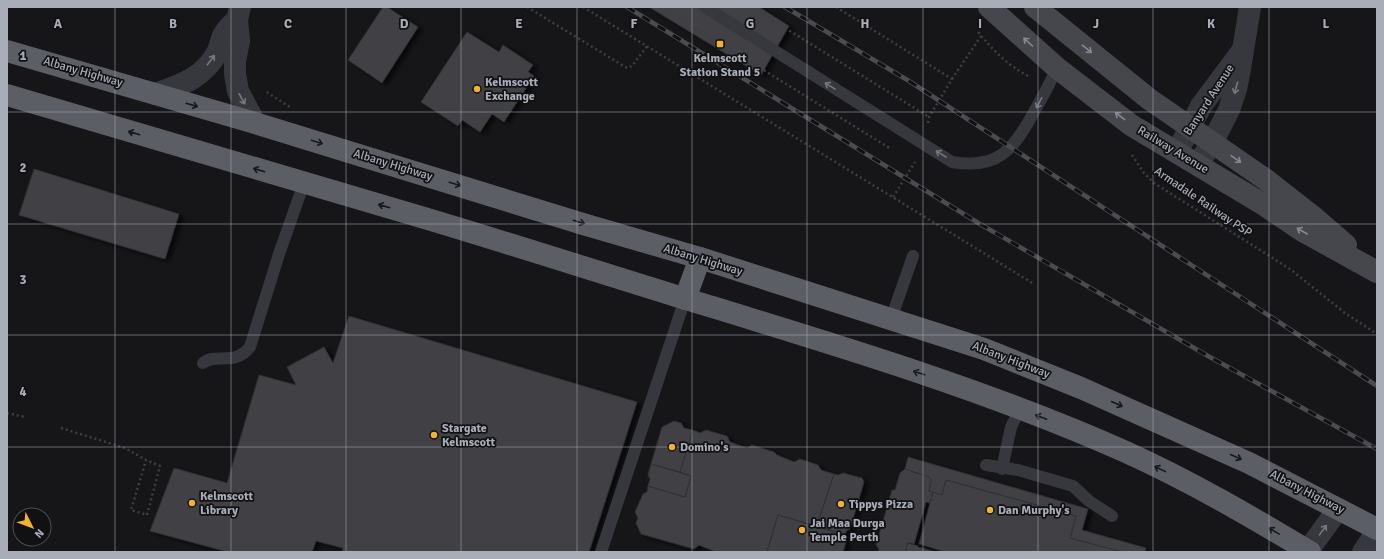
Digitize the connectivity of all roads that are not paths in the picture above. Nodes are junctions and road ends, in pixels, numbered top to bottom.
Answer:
1 (705, 7) edge
2 (989, 7) edge
3 (1020, 7) edge
4 (1035, 7) edge
5 (1250, 7) edge
6 (238, 13) edge
7 (1243, 50) junction
8 (7, 51) edge
9 (1057, 68) junction
10 (155, 94) junction
11 (7, 95) edge
12 (255, 123) junction
13 (1190, 127) junction
14 (1212, 143) junction
15 (1177, 152) junction
16 (1198, 164) junction
17 (304, 183) junction
18 (913, 256) dead end
19 (700, 258) junction
20 (1375, 270) edge
21 (685, 299) junction
22 (891, 319) junction
23 (203, 363) dead end
24 (1020, 409) junction
25 (986, 465) dead end
26 (1002, 469) junction
27 (1338, 509) junction
28 (1112, 516) dead end
29 (1377, 530) edge
30 (601, 552) edge
31 (1308, 552) edge
32 (1363, 552) edge

9 -> 1 lane
9 -> 2 main road, Railway Avenue
3 - 9 main road
4 -> 13 main road, Railway Avenue
5 - 7 street, Banyard Avenue
10 -> 6 street
6 -> 12 street
7 - 13 street, Banyard Avenue
7 -> 14 street, Banyard Avenue
8 - 10 highway, Albany Highway
15 -> 9 main road, Railway Avenue
10 -> 12 highway, Albany Highway
17 -> 11 highway
12 -> 19 highway, Albany Highway
13 - 14 main road, Railway Avenue
13 - 15 street, Banyard Avenue
14 - 16 street, Banyard Avenue
14 -> 20 main road, Railway Avenue
15 - 16 main road, Railway Avenue
20 -> 16 main road, Railway Avenue
21 -> 17 highway
17 - 23 lane
18 - 22 lane
19 - 21 highway
19 - 22 highway, Albany Highway
24 -> 21 highway
21 - 30 lane
22 -> 27 highway, Albany Highway
24 - 26 lane
31 -> 24 highway
25 - 26 lane
26 - 28 lane
27 - 29 highway, Albany Highway
31 -> 27 street
29 - 32 street

